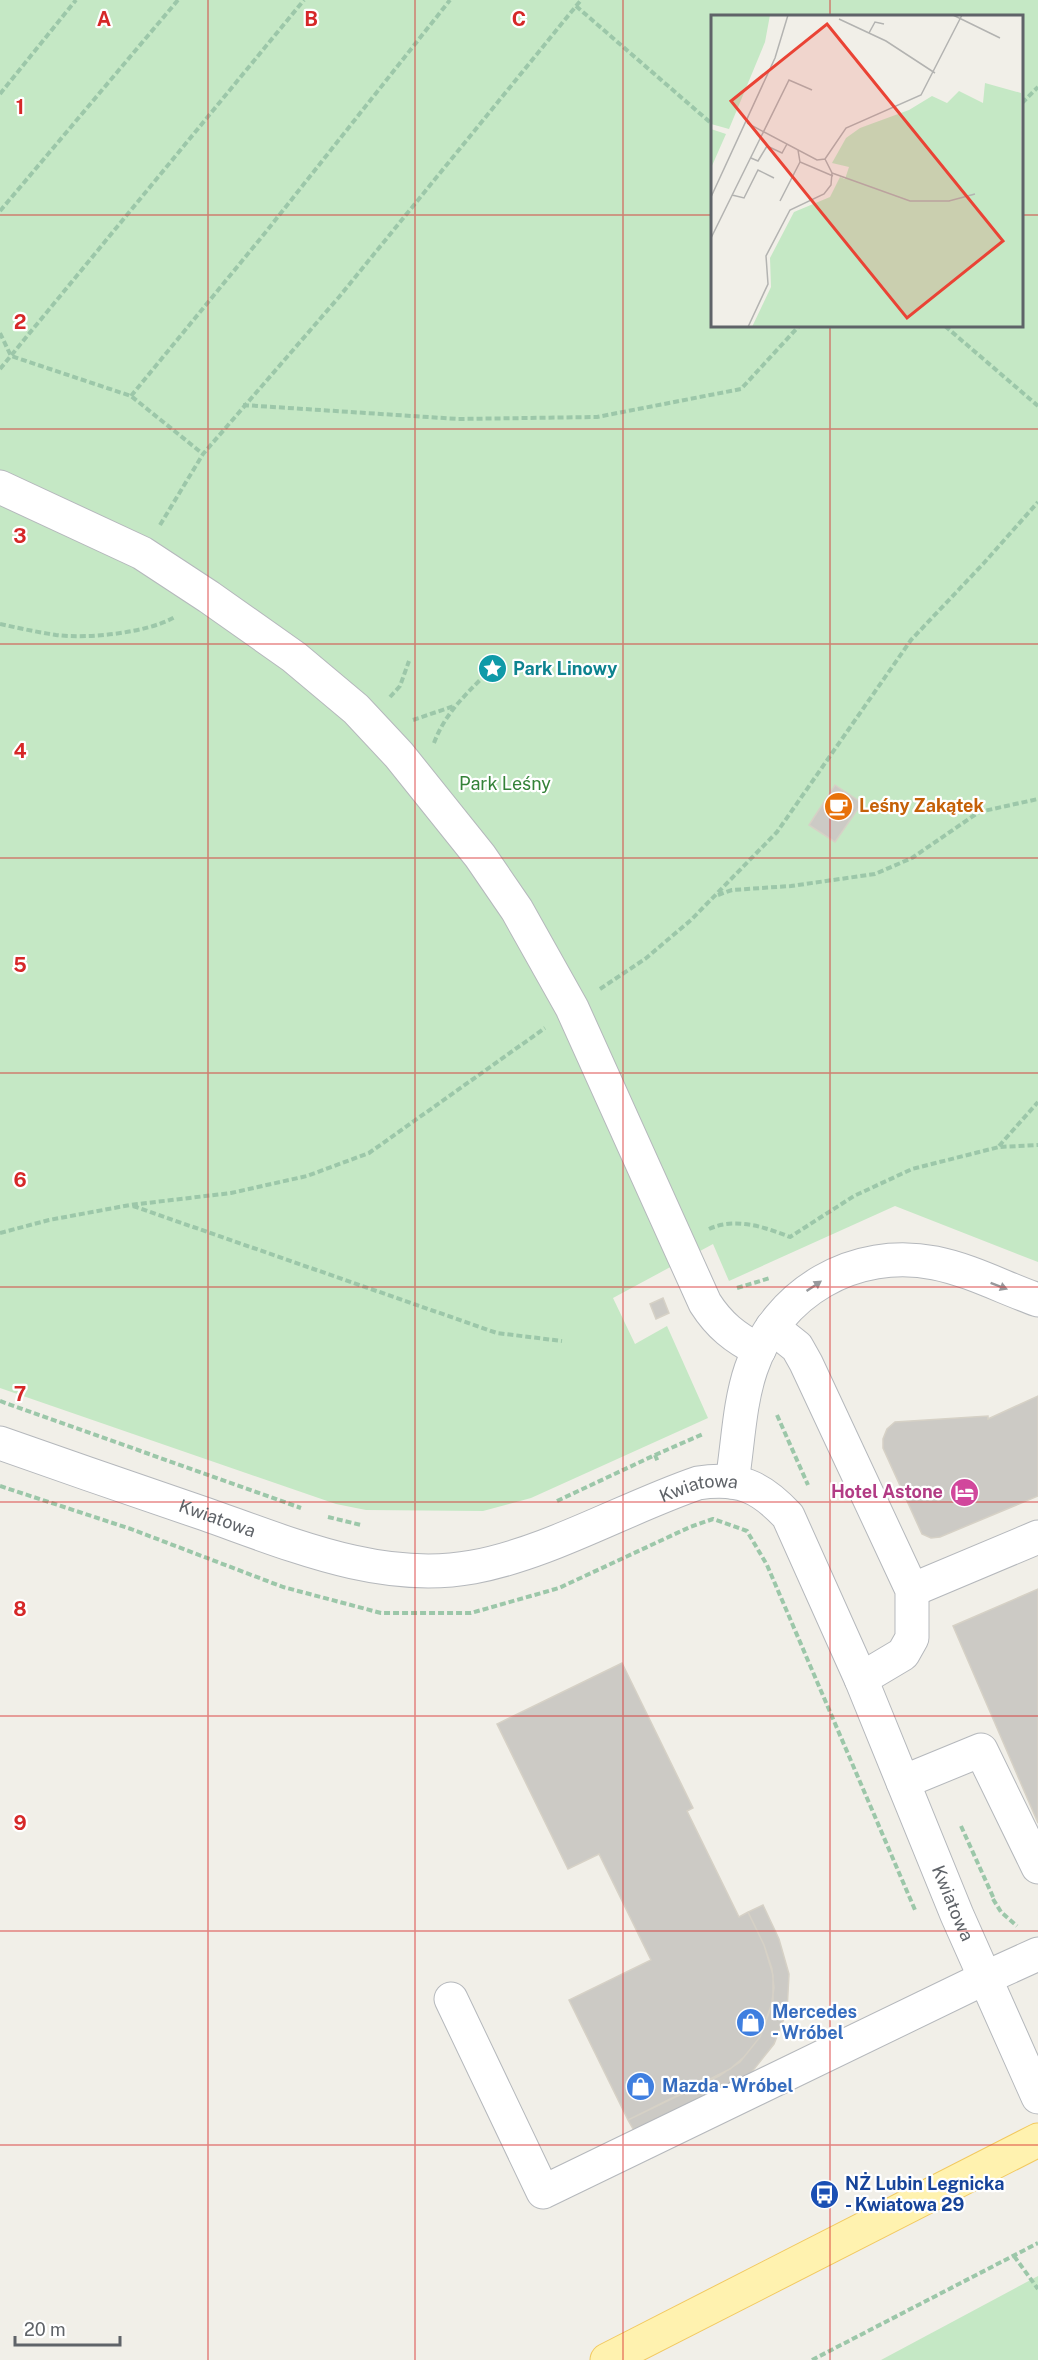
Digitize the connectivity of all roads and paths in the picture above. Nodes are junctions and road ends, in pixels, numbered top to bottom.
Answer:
1 (76, 0) edge
2 (178, 0) edge
3 (304, 0) edge
4 (450, 0) edge
5 (581, 0) edge
6 (576, 6) junction
7 (1038, 87) edge
8 (0, 94) edge
9 (1023, 102) edge
10 (711, 123) edge
11 (0, 211) edge
12 (798, 327) edge
13 (946, 327) edge
14 (0, 333) edge
15 (10, 356) junction
16 (0, 369) edge
17 (131, 396) junction
18 (243, 405) junction
19 (1038, 406) edge
20 (203, 454) junction
21 (0, 487) edge
22 (1038, 502) edge
23 (142, 553) junction
24 (210, 597) junction
25 (0, 624) edge
26 (482, 678) dead end
27 (430, 791) junction
28 (1038, 799) edge
29 (716, 896) junction
30 (572, 1008) junction
31 (1038, 1102) edge
32 (1038, 1145) edge
33 (999, 1147) junction
34 (130, 1205) junction
35 (0, 1233) edge
36 (677, 1243) junction
37 (1038, 1300) edge
38 (765, 1338) junction
39 (562, 1341) dead end
40 (0, 1401) edge
41 (0, 1443) edge
42 (732, 1482) junction
43 (0, 1486) edge
44 (673, 1492) junction
45 (552, 1503) dead end
46 (305, 1510) dead end
47 (326, 1516) dead end
48 (690, 1527) junction
49 (371, 1528) dead end
50 (1038, 1537) edge
51 (912, 1590) junction
52 (861, 1679) junction
53 (903, 1782) junction
54 (1038, 1868) edge
55 (919, 1919) dead end
56 (1038, 1954) edge
57 (985, 1978) junction
58 (450, 2000) dead end
59 (1038, 2097) edge
60 (1038, 2140) edge
61 (1038, 2242) edge
62 (1014, 2256) junction
63 (1038, 2289) edge
64 (607, 2360) edge
65 (812, 2360) edge

1 - 8 path
2 - 11 path
3 - 15 path
4 - 17 path
5 - 6 path
6 - 10 path
6 - 18 path
7 - 9 path
12 - 18 path
13 - 19 path
14 - 15 path
15 - 16 path
15 - 17 path
17 - 20 path
18 - 20 path
20 - 23 path
21 - 23 street
22 - 29 path
23 - 24 street
24 - 25 path
24 - 27 street
26 - 27 path
27 - 30 street
28 - 29 path
29 - 30 path
30 - 34 path
30 - 36 street
31 - 33 path
32 - 33 path
33 - 36 path
34 - 35 path
34 - 39 path
36 - 38 street
38 -> 37 street
38 - 42 street
38 - 51 street
40 - 46 path
41 - 44 street, Kwiatowa
42 - 44 street, Kwiatowa
42 - 52 street, Kwiatowa
43 - 48 path
44 - 45 path
44 - 48 path
47 - 49 path
48 - 55 path
50 - 51 street
51 - 52 street
52 - 53 street, Kwiatowa
53 - 54 street
53 - 57 street, Kwiatowa
56 - 57 street
57 - 58 street
57 - 59 street, Kwiatowa
60 - 64 main road
61 - 62 path
62 - 63 path
62 - 65 path

